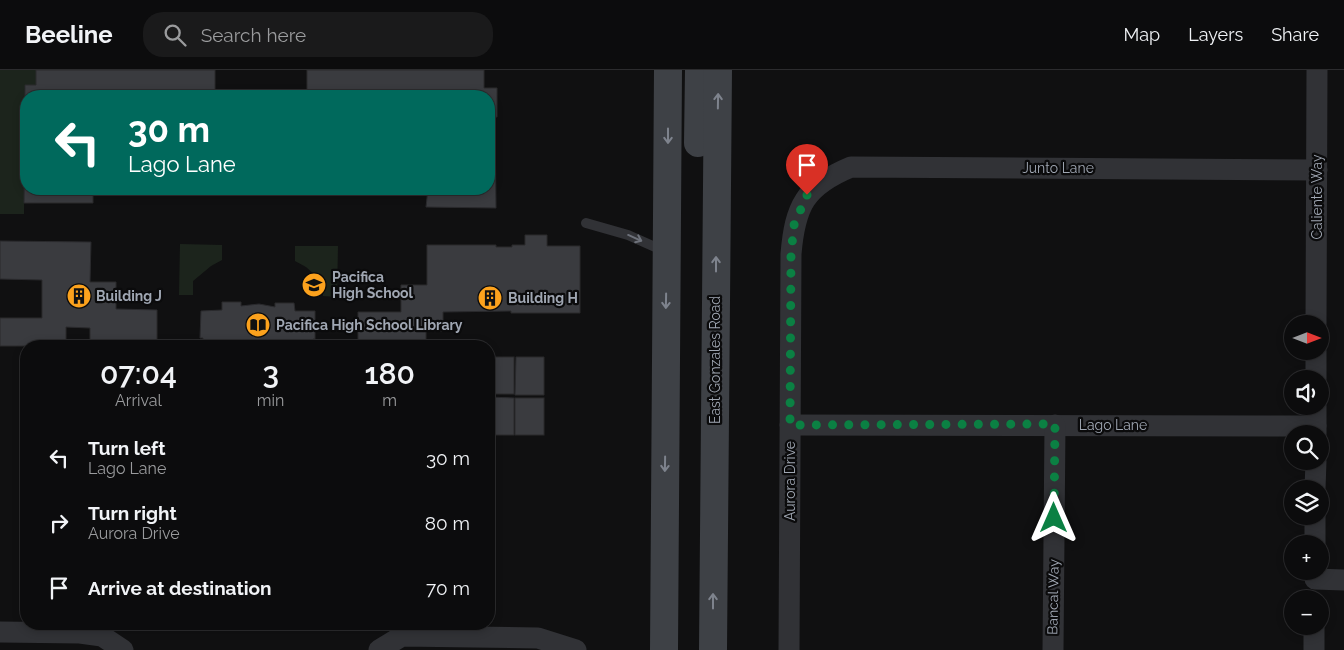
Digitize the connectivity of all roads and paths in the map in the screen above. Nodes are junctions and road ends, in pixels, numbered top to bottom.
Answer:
1 (668, 70) edge
2 (699, 70) edge
3 (718, 70) edge
4 (1317, 70) edge
5 (1317, 170) junction
6 (807, 195) joint
7 (586, 223) dead end
8 (716, 225) junction
9 (667, 252) junction
10 (1316, 315) edge
11 (1316, 422) edge
12 (1055, 424) junction
13 (790, 425) junction
14 (1344, 580) edge
15 (1315, 583) edge
16 (0, 632) edge
17 (1314, 635) edge
18 (123, 650) edge
19 (379, 650) edge
20 (576, 650) edge
21 (664, 650) edge
22 (713, 650) edge
23 (789, 650) edge
24 (1053, 650) edge
25 (1314, 650) edge

1 -> 9 main road
2 - 8 main road
8 -> 3 main road, East Gonzales Road
4 - 5 street, Caliente Way
5 - 6 street, Junto Lane
5 - 10 street, Caliente Way
6 - 13 street, Aurora Drive
7 -> 9 lane
22 -> 8 main road, East Gonzales Road
9 -> 21 main road
11 - 12 street, Lago Lane
12 - 13 street, Lago Lane
12 - 24 street, Bancal Way
13 - 23 street, Aurora Drive
14 - 15 street
16 - 18 street
17 - 25 street
19 - 20 street

